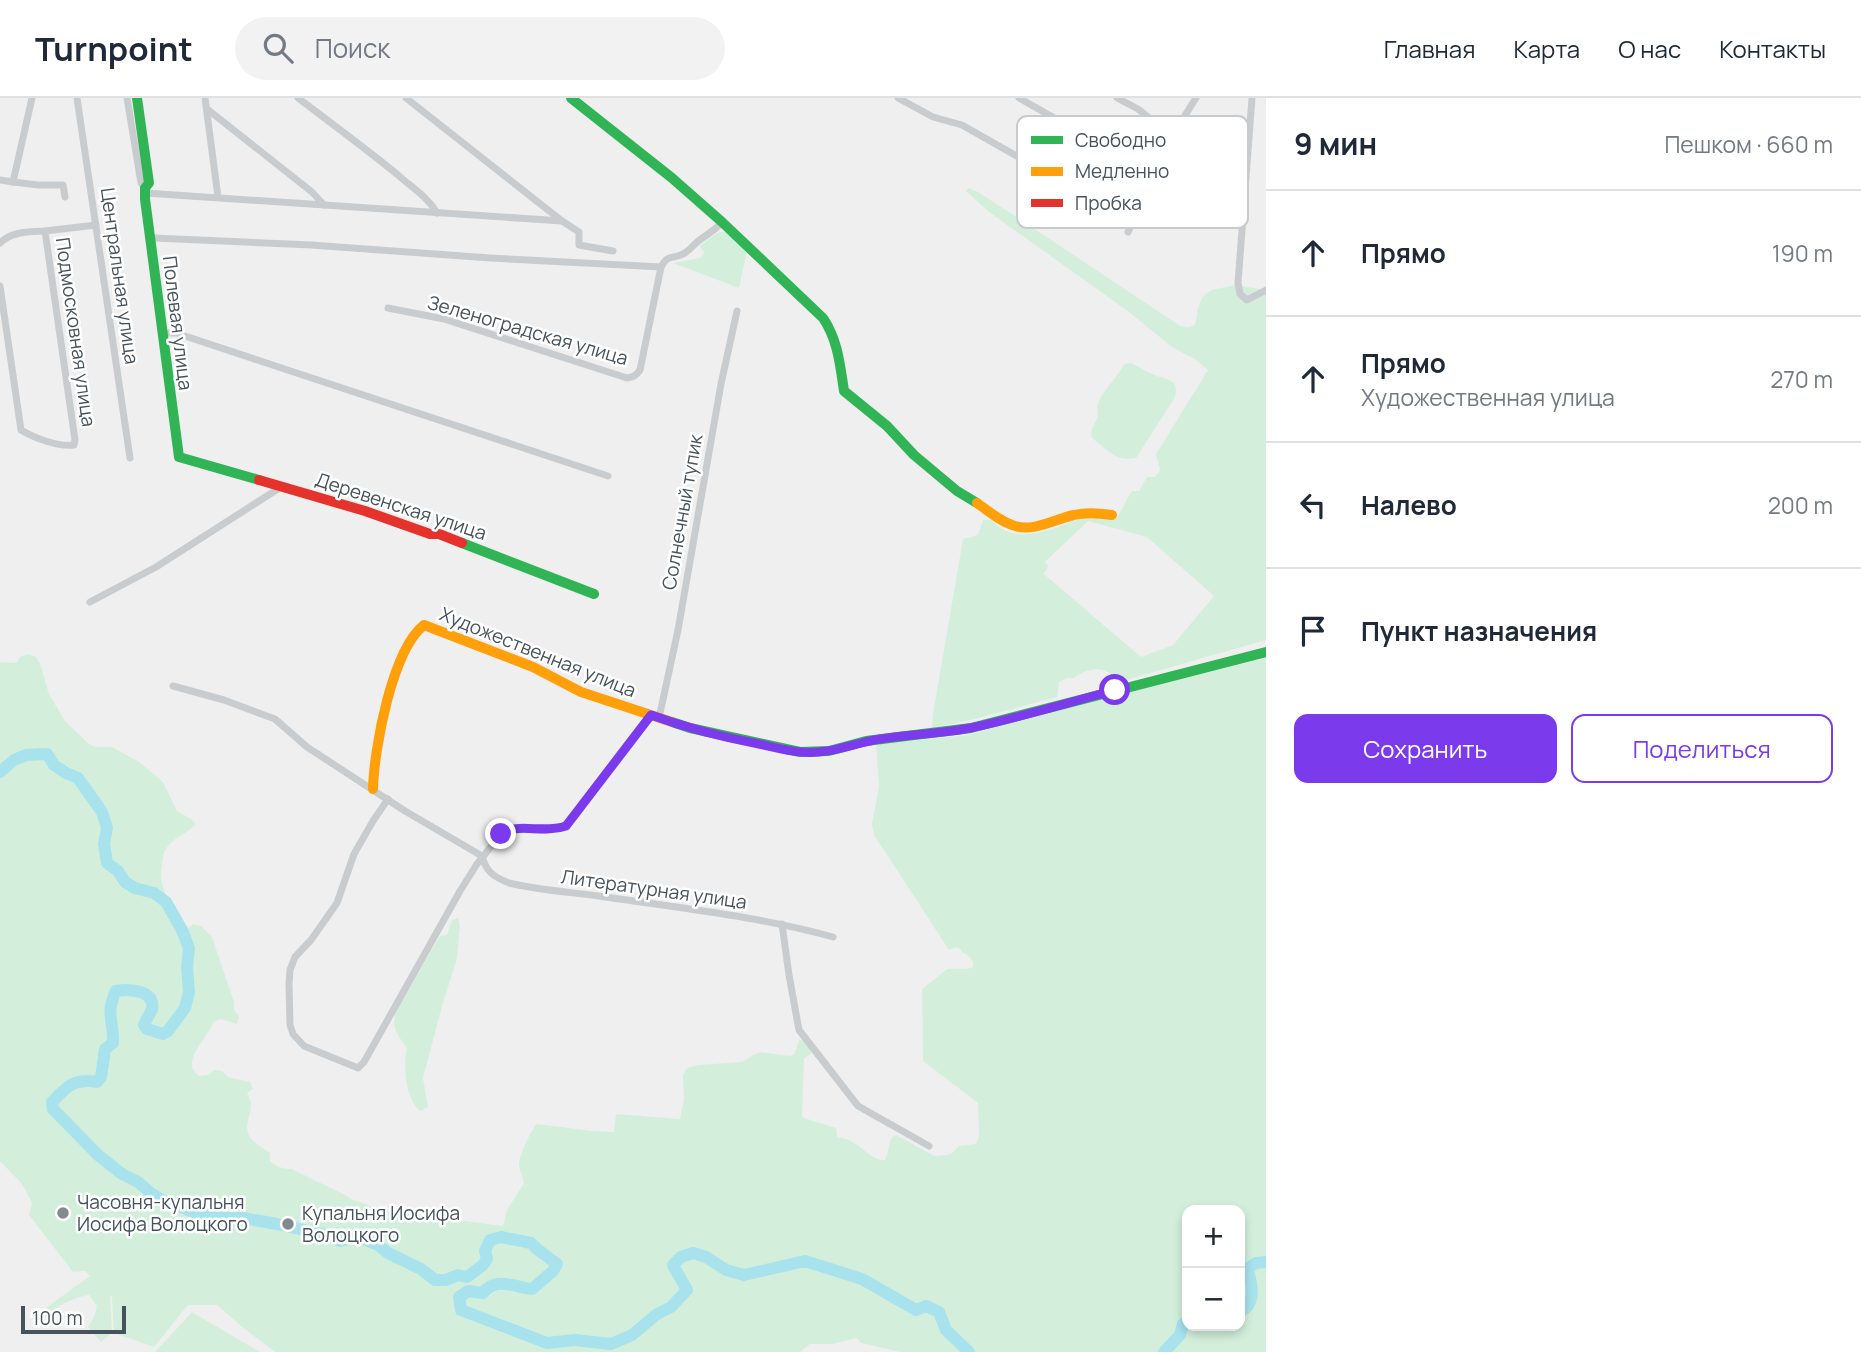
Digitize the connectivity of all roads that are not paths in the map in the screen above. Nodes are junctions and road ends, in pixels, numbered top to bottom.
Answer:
1 (32, 98) edge
2 (77, 98) edge
3 (127, 98) edge
4 (136, 98) edge
5 (205, 98) edge
6 (298, 98) edge
7 (406, 98) edge
8 (571, 98) edge
9 (898, 98) edge
10 (1018, 98) edge
11 (1117, 98) edge
12 (1196, 98) edge
13 (1252, 98) edge
14 (207, 109) junction
15 (1050, 116) edge
16 (1148, 116) edge
17 (1185, 116) edge
18 (1248, 151) edge
19 (1017, 156) edge
20 (0, 180) edge
21 (13, 182) junction
22 (145, 191) junction
23 (65, 197) dead end
24 (218, 197) junction
25 (324, 205) junction
26 (437, 213) junction
27 (562, 221) junction
28 (722, 222) junction
29 (96, 225) junction
30 (1130, 228) edge
31 (1242, 228) edge
32 (45, 231) junction
33 (1128, 232) dead end
34 (155, 238) dead end
35 (0, 243) edge
36 (613, 251) dead end
37 (661, 267) junction
38 (0, 286) edge
39 (1266, 290) edge
40 (388, 308) dead end
41 (737, 311) dead end
42 (162, 333) junction
43 (130, 458) dead end
44 (189, 460) joint
45 (608, 476) dead end
46 (281, 487) junction
47 (1111, 515) dead end
48 (594, 594) dead end
49 (90, 602) dead end
50 (1266, 652) edge
51 (173, 685) dead end
52 (655, 717) junction
53 (373, 789) junction
54 (388, 799) junction
55 (482, 856) junction
56 (782, 925) junction
57 (833, 937) dead end
58 (929, 1146) dead end

1 - 21 street
2 - 29 street, Центральная улица
3 - 22 street, Полевая улица
4 - 22 street, Полевая улица
5 - 14 street
6 - 26 street
7 - 27 street
8 - 28 street
9 - 19 street
10 - 15 street
11 - 16 street
12 - 17 street
13 - 18 street
14 - 24 street
14 - 25 street
20 - 21 street
21 - 23 street
22 - 24 street
22 - 42 street, Полевая улица
24 - 25 street
25 - 26 street
26 - 27 street
27 - 36 street
28 - 37 street
28 - 47 street
29 - 32 street, Подмосковная улица
29 - 43 street, Центральная улица
30 - 33 street
31 - 39 street
32 - 35 street
32 - 38 street, Подмосковная улица
34 - 37 street
37 - 40 street, Зеленоградская улица
41 - 52 street, Солнечный тупик
42 - 44 street, Полевая улица
42 - 45 street
44 - 46 street, Деревенская улица
46 - 48 street, Деревенская улица
46 - 49 street
50 - 52 street, Художественная улица
51 - 53 street, Литературная улица
52 - 53 street, Художественная улица
52 - 55 street
53 - 54 street, Литературная улица
54 - 55 street, Литературная улица
54 - 55 street
55 - 56 street, Литературная улица
56 - 57 street, Литературная улица
56 - 58 street

